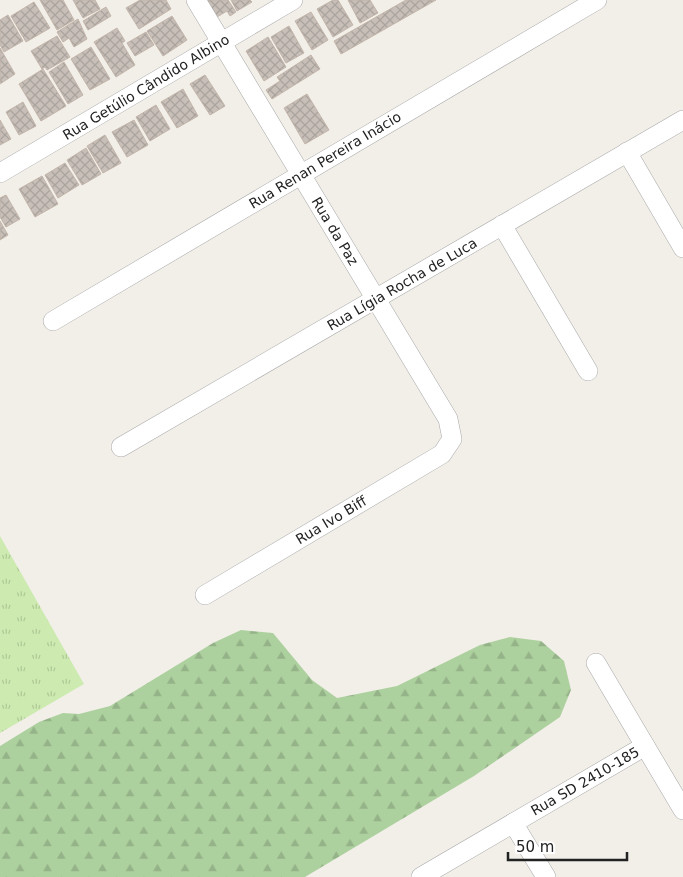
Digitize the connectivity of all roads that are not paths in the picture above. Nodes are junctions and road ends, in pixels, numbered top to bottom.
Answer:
1 (196, 0) edge
2 (293, 0) edge
3 (597, 0) edge
4 (222, 42) junction
5 (683, 120) edge
6 (627, 152) junction
7 (0, 174) edge
8 (300, 174) junction
9 (502, 225) junction
10 (683, 248) edge
11 (376, 299) junction
12 (53, 321) dead end
13 (588, 371) dead end
14 (452, 439) joint
15 (121, 447) dead end
16 (205, 594) dead end
17 (596, 663) dead end
18 (645, 746) junction
19 (683, 810) edge
20 (513, 823) junction
21 (421, 877) edge
22 (546, 877) edge

1 - 4 street, Rua da Paz
2 - 4 street, Rua Getúlio Cândido Albino
3 - 8 street, Rua Renan Pereira Inácio
4 - 7 street, Rua Getúlio Cândido Albino
4 - 8 street, Rua da Paz
5 - 6 street, Rua Lígia Rocha de Luca
6 - 9 street, Rua Lígia Rocha de Luca
6 - 10 street
8 - 11 street, Rua da Paz
8 - 12 street, Rua Renan Pereira Inácio
9 - 11 street, Rua Lígia Rocha de Luca
9 - 13 street
11 - 14 street, Rua da Paz
11 - 15 street, Rua Lígia Rocha de Luca
14 - 16 street, Rua Ivo Biff
17 - 18 street
18 - 19 street
18 - 20 street, Rua SD 2410-185
20 - 21 street, Rua SD 2410-185
20 - 22 street

